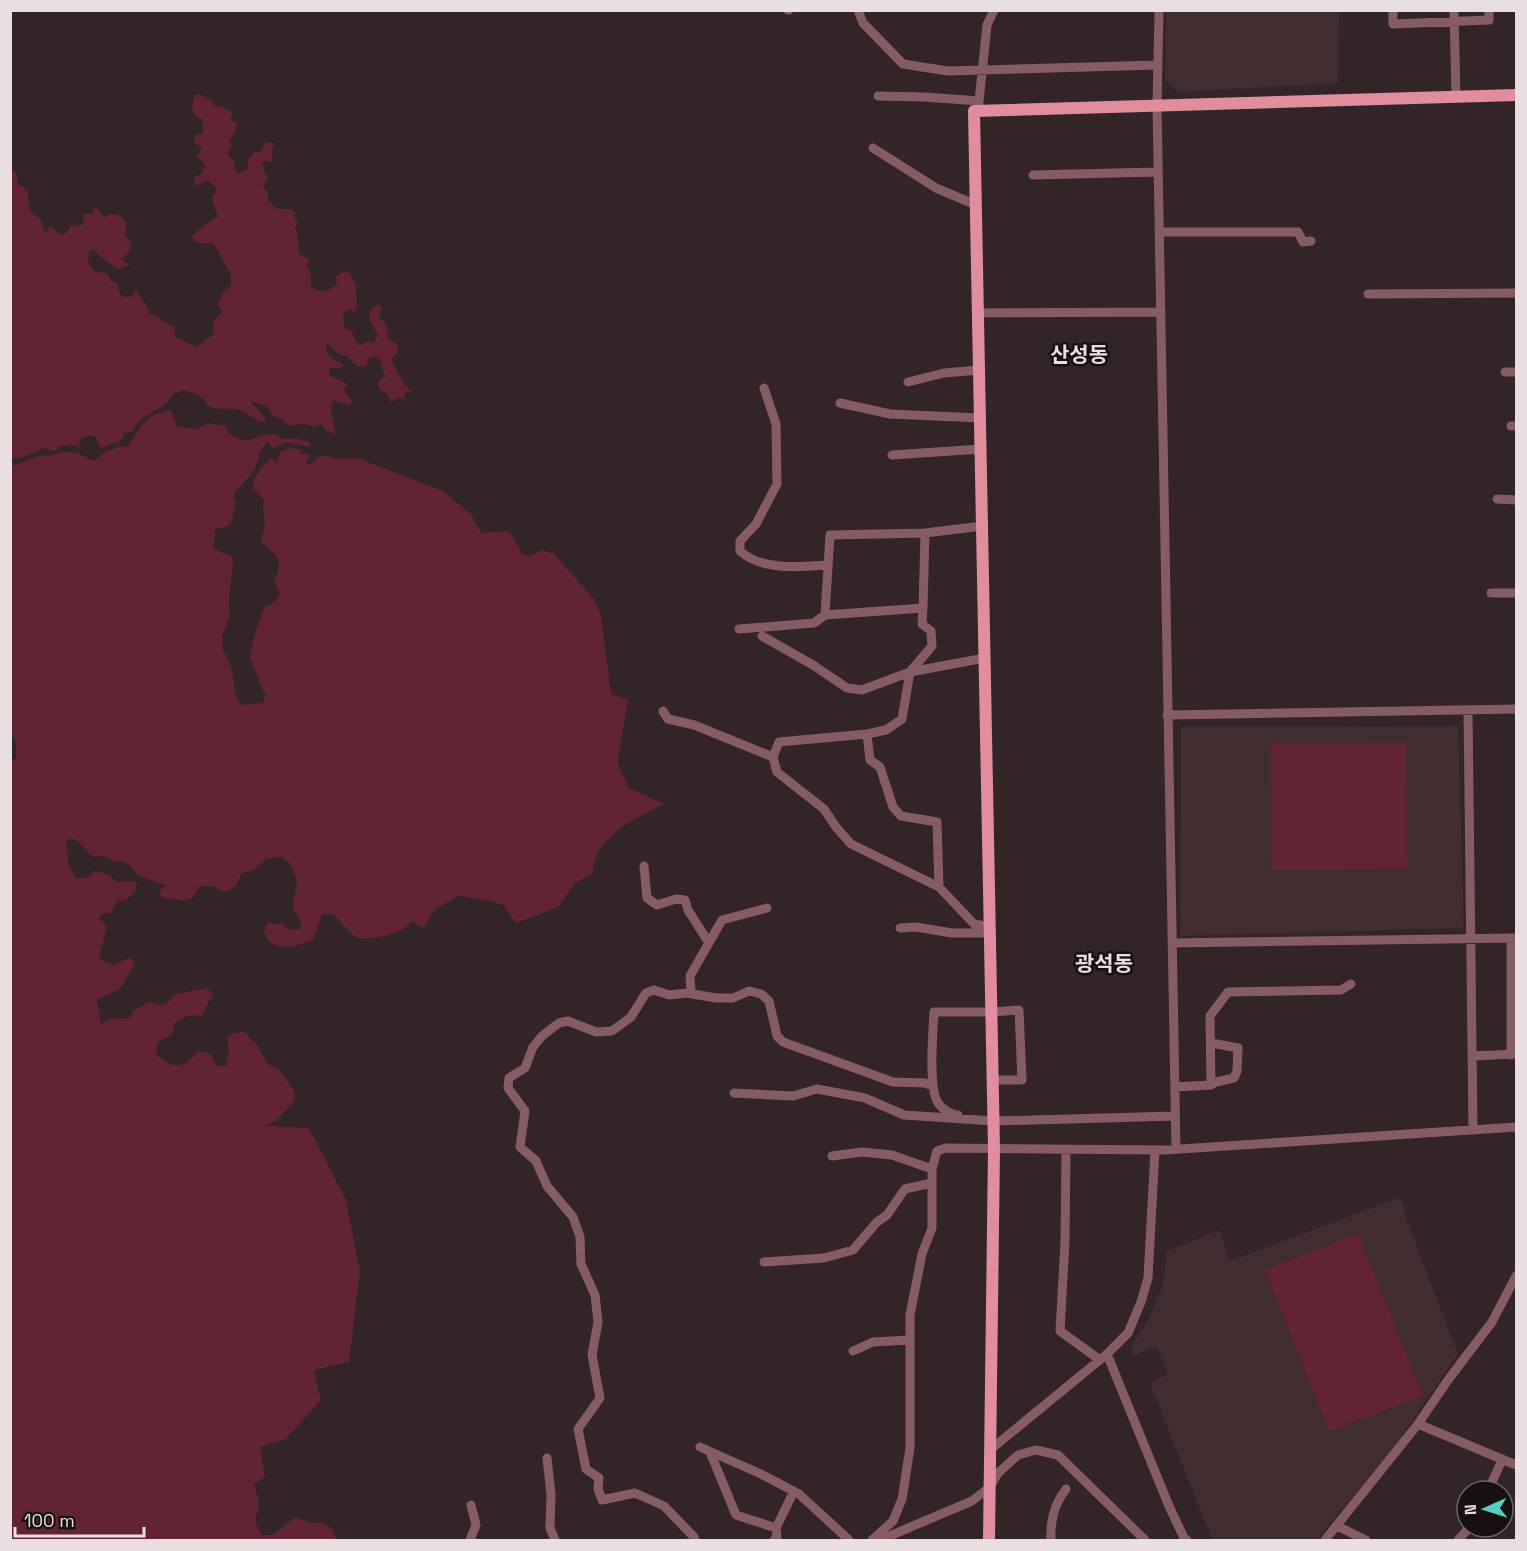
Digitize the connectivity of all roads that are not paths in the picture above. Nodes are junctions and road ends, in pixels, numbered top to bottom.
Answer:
1 (858, 10) edge
2 (993, 10) edge
3 (1159, 10) edge
4 (1393, 10) edge
5 (1454, 10) edge
6 (1489, 10) edge
7 (1454, 21) junction
8 (1158, 65) junction
9 (982, 70) junction
10 (1516, 95) edge
11 (878, 96) dead end
12 (1456, 97) junction
13 (979, 106) junction
14 (1157, 106) junction
15 (873, 148) dead end
16 (1158, 172) junction
17 (1033, 175) dead end
18 (976, 205) junction
19 (1160, 232) junction
20 (1311, 241) dead end
21 (1516, 293) edge
22 (1368, 294) dead end
23 (1161, 312) junction
24 (978, 313) junction
25 (979, 370) junction
26 (1505, 372) dead end
27 (1516, 372) edge
28 (908, 382) dead end
29 (764, 388) dead end
30 (840, 403) dead end
31 (980, 418) junction
32 (981, 449) junction
33 (892, 455) dead end
34 (1497, 499) dead end
35 (1516, 500) edge
36 (982, 526) junction
37 (925, 533) junction
38 (828, 565) junction
39 (1491, 593) dead end
40 (1516, 593) edge
41 (923, 609) junction
42 (825, 615) junction
43 (739, 628) dead end
44 (762, 636) dead end
45 (985, 658) junction
46 (910, 672) junction
47 (1516, 709) edge
48 (1468, 710) junction
49 (663, 711) dead end
50 (1167, 715) junction
51 (867, 734) junction
52 (773, 757) junction
53 (644, 866) dead end
54 (939, 887) junction
55 (767, 908) dead end
56 (900, 928) dead end
57 (990, 930) junction
58 (1514, 938) edge
59 (1471, 939) junction
60 (709, 943) junction
61 (1172, 943) junction
62 (1351, 984) dead end
63 (691, 993) junction
64 (992, 1012) junction
65 (1210, 1043) junction
66 (1514, 1054) edge
67 (1472, 1056) junction
68 (993, 1080) junction
69 (1211, 1085) junction
70 (933, 1086) junction
71 (1175, 1087) junction
72 (734, 1093) dead end
73 (1175, 1116) junction
74 (994, 1118) junction
75 (1516, 1128) edge
76 (1473, 1130) junction
77 (994, 1149) junction
78 (1066, 1149) junction
79 (1176, 1149) junction
80 (1155, 1150) junction
81 (832, 1156) dead end
82 (932, 1169) junction
83 (932, 1184) junction
84 (764, 1262) dead end
85 (1516, 1276) edge
86 (910, 1340) junction
87 (853, 1351) dead end
88 (1103, 1357) junction
89 (1418, 1424) junction
90 (700, 1447) dead end
91 (990, 1450) junction
92 (710, 1452) junction
93 (547, 1458) dead end
94 (1502, 1460) junction
95 (1516, 1464) edge
96 (1493, 1479) edge
97 (990, 1487) junction
98 (1066, 1489) dead end
99 (794, 1491) junction
100 (471, 1505) dead end
101 (1337, 1526) junction
102 (776, 1528) junction
103 (470, 1540) edge
104 (555, 1540) edge
105 (695, 1540) edge
106 (774, 1540) edge
107 (849, 1540) edge
108 (872, 1540) edge
109 (880, 1540) edge
110 (989, 1540) edge
111 (1051, 1540) edge
112 (1145, 1540) edge
113 (1187, 1540) edge
114 (1325, 1540) edge
115 (1366, 1540) edge

1 - 9 street
2 - 9 street
3 - 8 street
4 - 7 street
5 - 7 street
6 - 7 street
7 - 12 street
8 - 9 street
8 - 14 street
9 - 13 street
10 - 12 main road
11 - 13 street
12 - 14 main road
13 - 14 main road
13 - 18 main road
14 - 16 street
15 - 18 street
16 - 17 street
16 - 19 street
18 - 24 main road
19 - 20 street
19 - 23 street
21 - 22 street
23 - 24 street
23 - 50 street
24 - 25 main road
25 - 28 street
25 - 31 main road
26 - 27 street
29 - 38 street
30 - 31 street
31 - 32 main road
32 - 33 street
32 - 36 main road
34 - 35 street
36 - 37 street
36 - 45 main road
37 - 38 street
37 - 41 street
38 - 42 street
39 - 40 street
41 - 42 street
41 - 46 street
42 - 43 street
44 - 46 street
45 - 46 street
45 - 57 main road
46 - 51 street
47 - 48 street
48 - 50 street
48 - 59 street
49 - 52 street
50 - 61 street
51 - 52 street
51 - 54 street
52 - 54 street
53 - 60 street
54 - 57 street
55 - 60 street
56 - 57 street
57 - 64 main road
58 - 59 street
58 - 66 street
59 - 61 street
59 - 67 street
60 - 63 street
61 - 71 street
62 - 65 street
63 - 70 street
63 - 105 street
64 - 68 main road
64 - 68 street
64 - 70 street
65 - 69 street
65 - 69 street
66 - 67 street
67 - 76 street
68 - 74 main road
69 - 71 street
70 - 74 street
71 - 73 street
72 - 74 street
73 - 74 street
73 - 79 street
74 - 77 main road
75 - 76 street
76 - 79 street
77 - 78 street
77 - 82 street
77 - 91 main road
78 - 80 street
78 - 88 street
79 - 80 street
80 - 88 street
81 - 82 street
82 - 83 street
83 - 84 street
83 - 86 street
85 - 89 street
86 - 87 street
86 - 108 street
88 - 91 street
88 - 113 street
89 - 94 street
89 - 101 street
90 - 92 street
91 - 97 main road
92 - 99 street
92 - 102 street
93 - 104 street
94 - 95 street
94 - 96 street
97 - 109 street
97 - 110 main road
97 - 112 street
98 - 111 street
99 - 102 street
99 - 107 street
100 - 103 street
101 - 114 street
101 - 115 street
102 - 106 street

